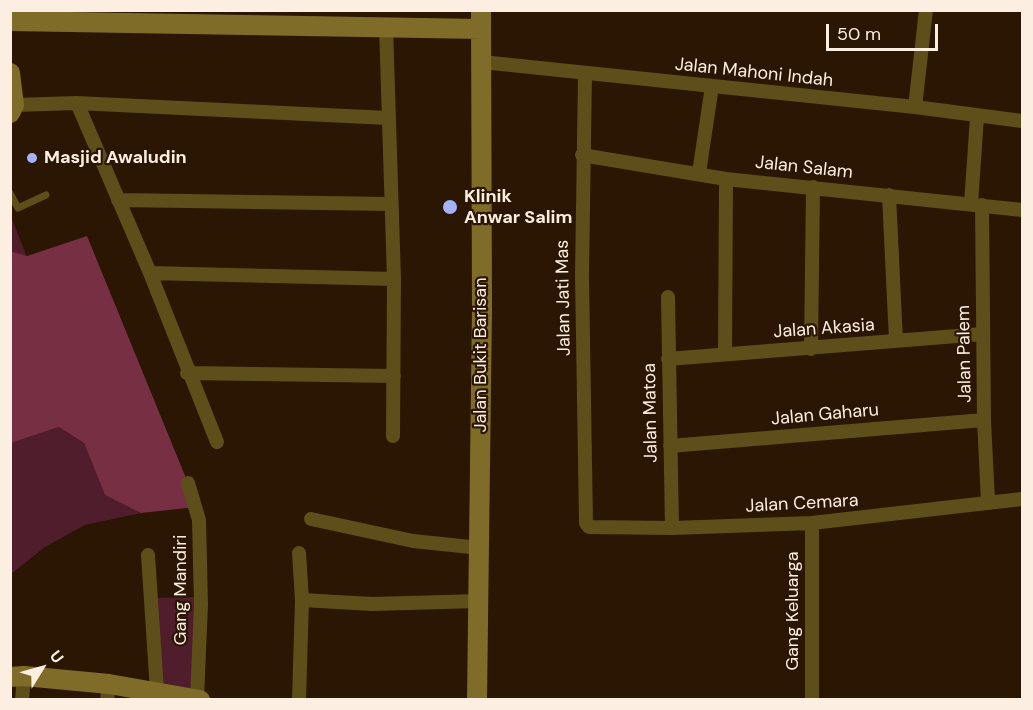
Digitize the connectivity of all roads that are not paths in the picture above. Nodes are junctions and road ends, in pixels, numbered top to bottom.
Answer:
1 (926, 10) edge
2 (481, 20) edge
3 (10, 21) edge
4 (386, 26) junction
5 (482, 62) junction
6 (10, 73) edge
7 (585, 74) junction
8 (712, 86) junction
9 (77, 103) junction
10 (915, 107) junction
11 (12, 109) edge
12 (977, 117) junction
13 (388, 118) junction
14 (1023, 122) edge
15 (582, 155) junction
16 (699, 173) junction
17 (726, 179) junction
18 (813, 187) junction
19 (10, 193) edge
20 (46, 195) dead end
21 (889, 195) junction
22 (118, 200) junction
23 (391, 204) junction
24 (977, 205) junction
25 (1023, 210) edge
26 (150, 273) junction
27 (394, 279) junction
28 (668, 297) dead end
29 (982, 334) junction
30 (896, 341) junction
31 (811, 349) junction
32 (725, 353) junction
33 (668, 359) junction
34 (187, 373) junction
35 (393, 376) junction
36 (984, 420) junction
37 (393, 436) dead end
38 (217, 442) dead end
39 (670, 447) junction
40 (188, 483) dead end
41 (1023, 499) edge
42 (988, 502) junction
43 (311, 519) dead end
44 (586, 523) joint
45 (812, 523) junction
46 (672, 528) junction
47 (480, 548) junction
48 (299, 553) dead end
49 (148, 555) dead end
50 (302, 600) junction
51 (479, 601) junction
52 (17, 676) edge
53 (108, 692) edge
54 (157, 692) junction
55 (22, 699) edge
56 (198, 699) edge
57 (299, 699) edge
58 (477, 699) edge
59 (812, 699) edge

1 - 10 street
2 - 4 street
2 - 5 street, Jalan Bukit Barisan
3 - 4 street
4 - 13 street
5 - 7 street, Jalan Mahoni Indah
5 - 47 street, Jalan Bukit Barisan
6 - 11 street
7 - 8 street, Jalan Mahoni Indah
7 - 15 street, Jalan Jati Mas
8 - 10 street, Jalan Mahoni Indah
8 - 16 street
9 - 11 street
9 - 13 street
9 - 22 street
10 - 12 street, Jalan Mahoni Indah
12 - 14 street, Jalan Mahoni Indah
12 - 24 street, Jalan Palem
13 - 23 street
15 - 16 street, Jalan Salam
15 - 44 street, Jalan Jati Mas
16 - 17 street, Jalan Salam
17 - 18 street, Jalan Salam
17 - 32 street
18 - 21 street, Jalan Salam
18 - 31 street
19 - 20 lane
21 - 24 street, Jalan Salam
21 - 30 street
22 - 23 street
22 - 26 street
23 - 27 street
24 - 25 street, Jalan Salam
24 - 29 street, Jalan Palem
26 - 27 street
26 - 34 street
27 - 35 street
28 - 33 street, Jalan Matoa
29 - 30 street, Jalan Akasia
29 - 36 street, Jalan Palem
30 - 31 street, Jalan Akasia
31 - 32 street, Jalan Akasia
32 - 33 street, Jalan Akasia
33 - 39 street, Jalan Matoa
34 - 35 street
34 - 38 street
35 - 37 street
36 - 39 street, Jalan Gaharu
36 - 42 street, Jalan Palem
39 - 46 street, Jalan Matoa
40 - 56 street, Gang Mandiri
41 - 42 street, Jalan Cemara
42 - 45 street, Jalan Cemara
43 - 47 street
44 - 46 street, Jalan Cemara
45 - 46 street, Jalan Cemara
45 - 59 street, Gang Keluarga
47 - 51 street, Jalan Bukit Barisan
48 - 50 street
49 - 54 street
50 - 51 street
50 - 57 street
51 - 58 street, Jalan Bukit Barisan
52 - 53 street
52 - 55 street
53 - 54 street
54 - 56 street

